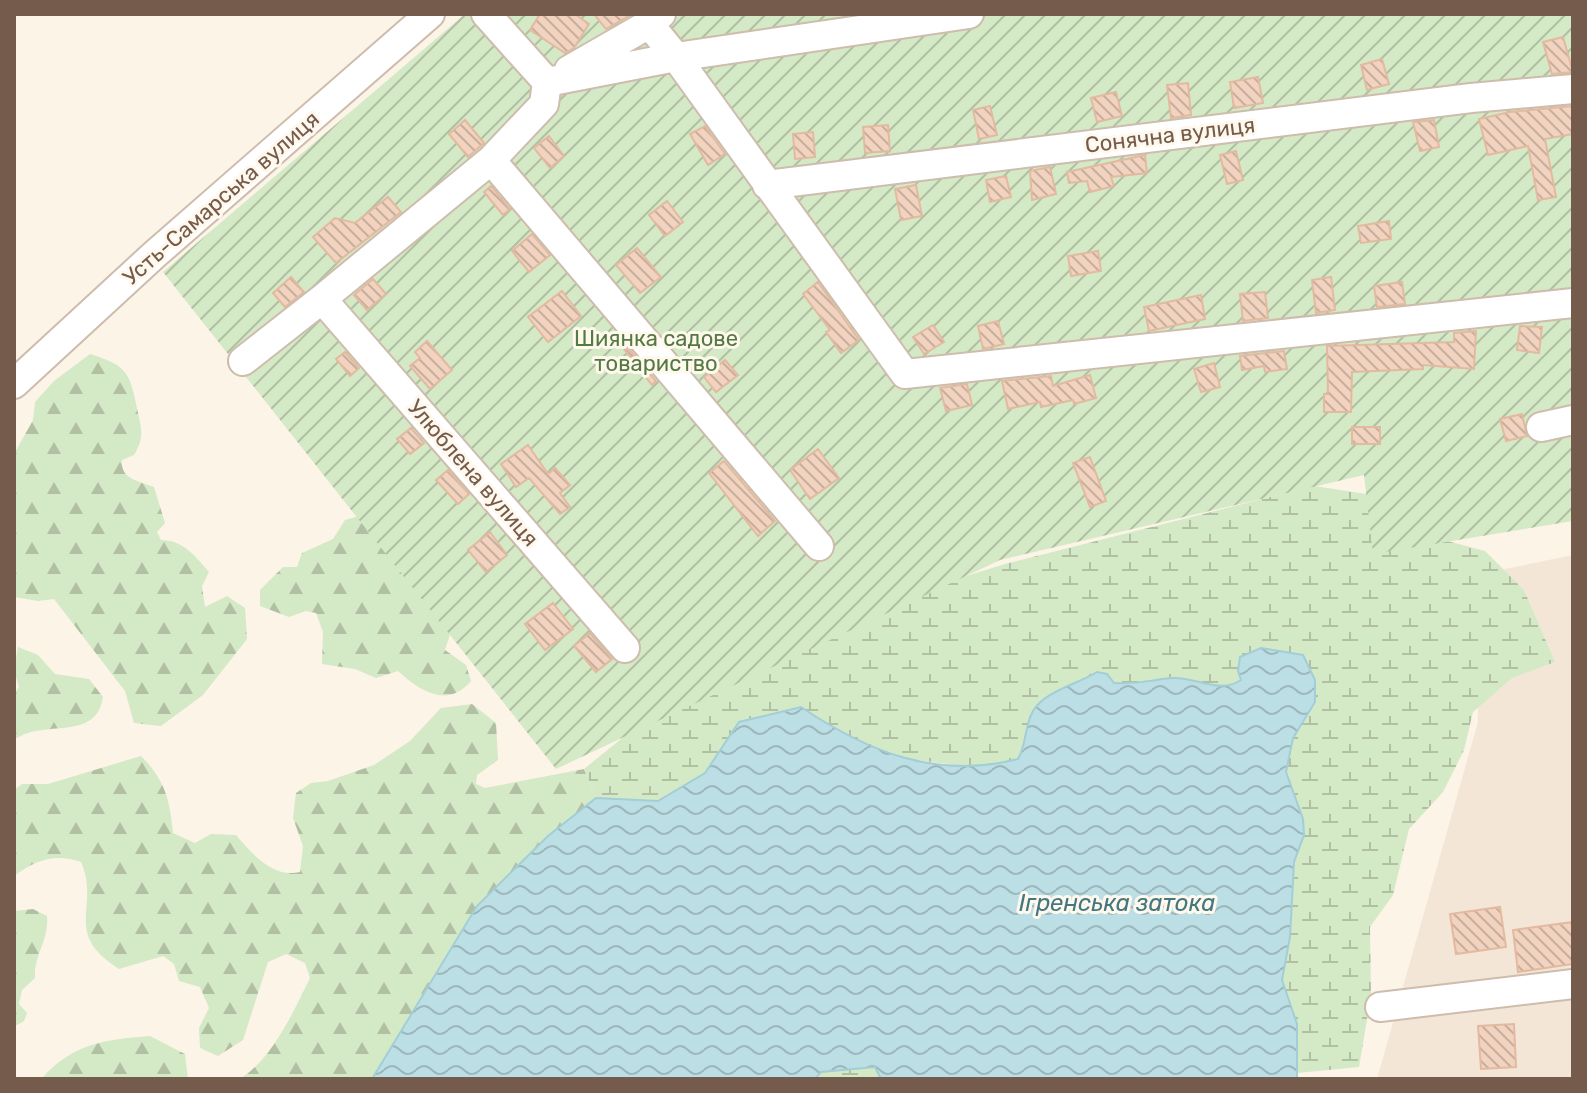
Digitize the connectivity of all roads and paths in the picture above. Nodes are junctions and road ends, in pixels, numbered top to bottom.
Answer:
1 (430, 14) edge
2 (486, 14) edge
3 (969, 14) edge
4 (655, 19) edge
5 (676, 57) junction
6 (547, 82) junction
7 (1573, 89) edge
8 (491, 160) junction
9 (767, 185) junction
10 (322, 299) junction
11 (1573, 303) edge
12 (243, 361) dead end
13 (14, 384) edge
14 (1573, 420) edge
15 (1541, 427) dead end
16 (819, 546) dead end
17 (625, 648) dead end
18 (1573, 984) edge
19 (1380, 1007) dead end

1 - 13 street, Усть-Самарська вулиця
2 - 6 street
3 - 5 street
4 - 5 street
4 - 6 street
5 - 6 street
5 - 9 street
6 - 8 street
7 - 9 street, Сонячна вулиця
8 - 10 street
8 - 16 street
9 - 11 street
10 - 12 street
10 - 17 street, Улюблена вулиця
14 - 15 street
18 - 19 street

